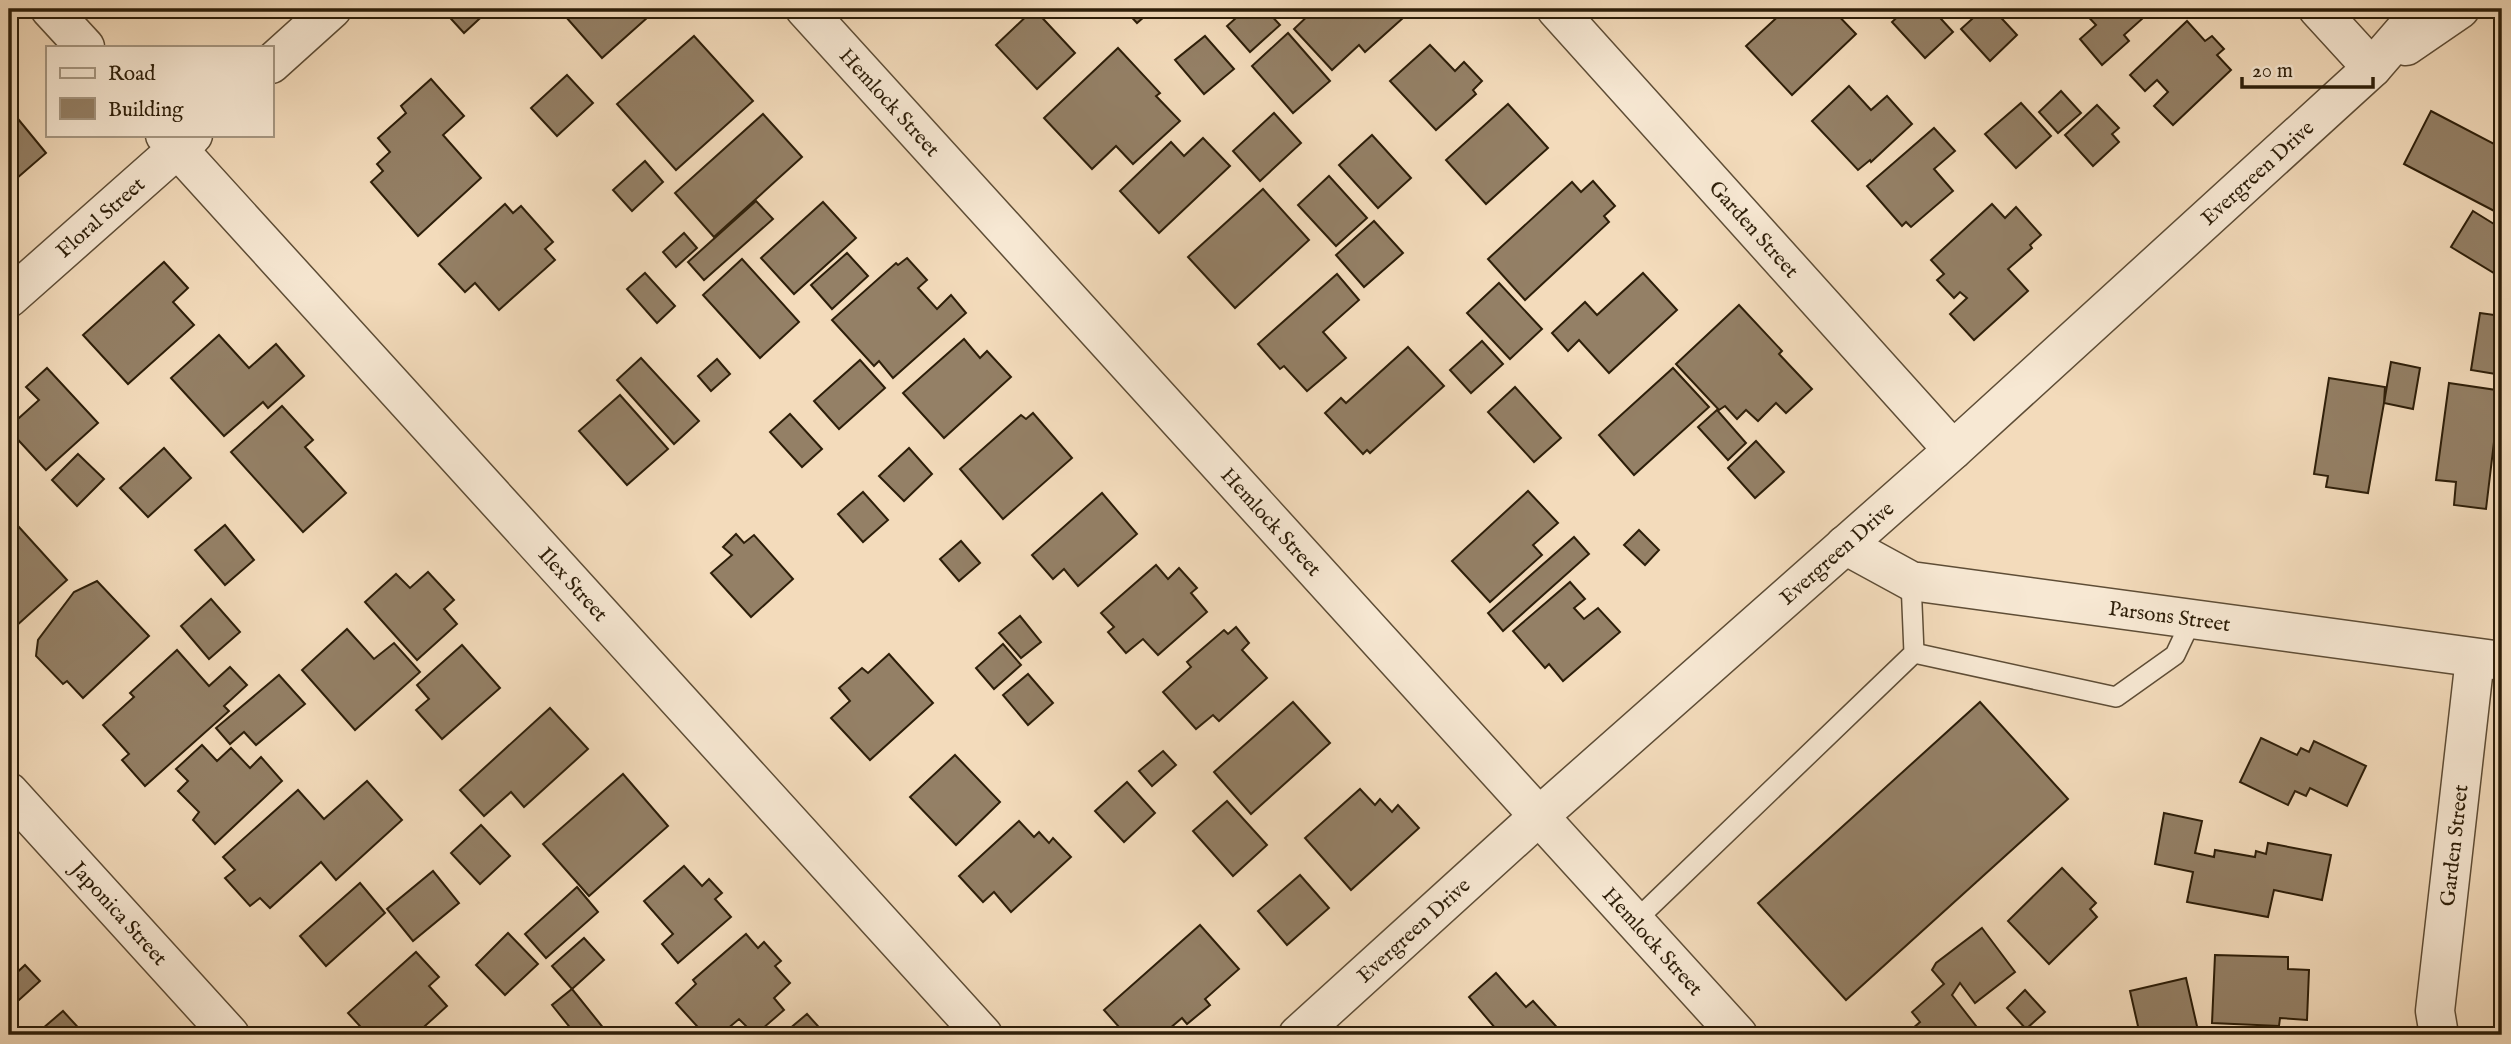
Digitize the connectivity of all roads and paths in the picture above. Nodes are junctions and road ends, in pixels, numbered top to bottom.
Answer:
1 (50, 9) edge
2 (332, 9) edge
3 (805, 9) edge
4 (1556, 9) edge
5 (2318, 9) edge
6 (2423, 9) edge
7 (2460, 9) edge
8 (84, 46) edge
9 (273, 62) edge
10 (2372, 68) junction
11 (178, 139) edge
12 (9, 298) edge
13 (1953, 450) junction
14 (1845, 545) junction
15 (1911, 580) junction
16 (2192, 619) junction
17 (1914, 653) junction
18 (2489, 659) edge
19 (9, 792) edge
20 (1538, 817) junction
21 (1634, 922) junction
22 (230, 1035) edge
23 (983, 1035) edge
24 (1297, 1035) edge
25 (1738, 1035) edge
26 (2439, 1035) edge

1 - 8 street
2 - 9 street
3 - 20 street, Hemlock Street
4 - 13 street, Garden Street
5 - 10 street
6 - 10 street, Evergreen Drive
7 - 10 street, Evergreen Drive
10 - 13 street, Evergreen Drive
11 - 12 street, Floral Street
11 - 23 street, Ilex Street
13 - 14 street, Evergreen Drive
14 - 15 street, Parsons Street
14 - 20 street, Evergreen Drive
15 - 16 street, Parsons Street
15 - 17 lane
16 - 17 lane
16 - 18 street, Parsons Street
17 - 21 lane
18 - 26 street, Garden Street
19 - 22 street, Japonica Street
20 - 21 street, Hemlock Street
20 - 24 street, Evergreen Drive
21 - 25 street, Hemlock Street

